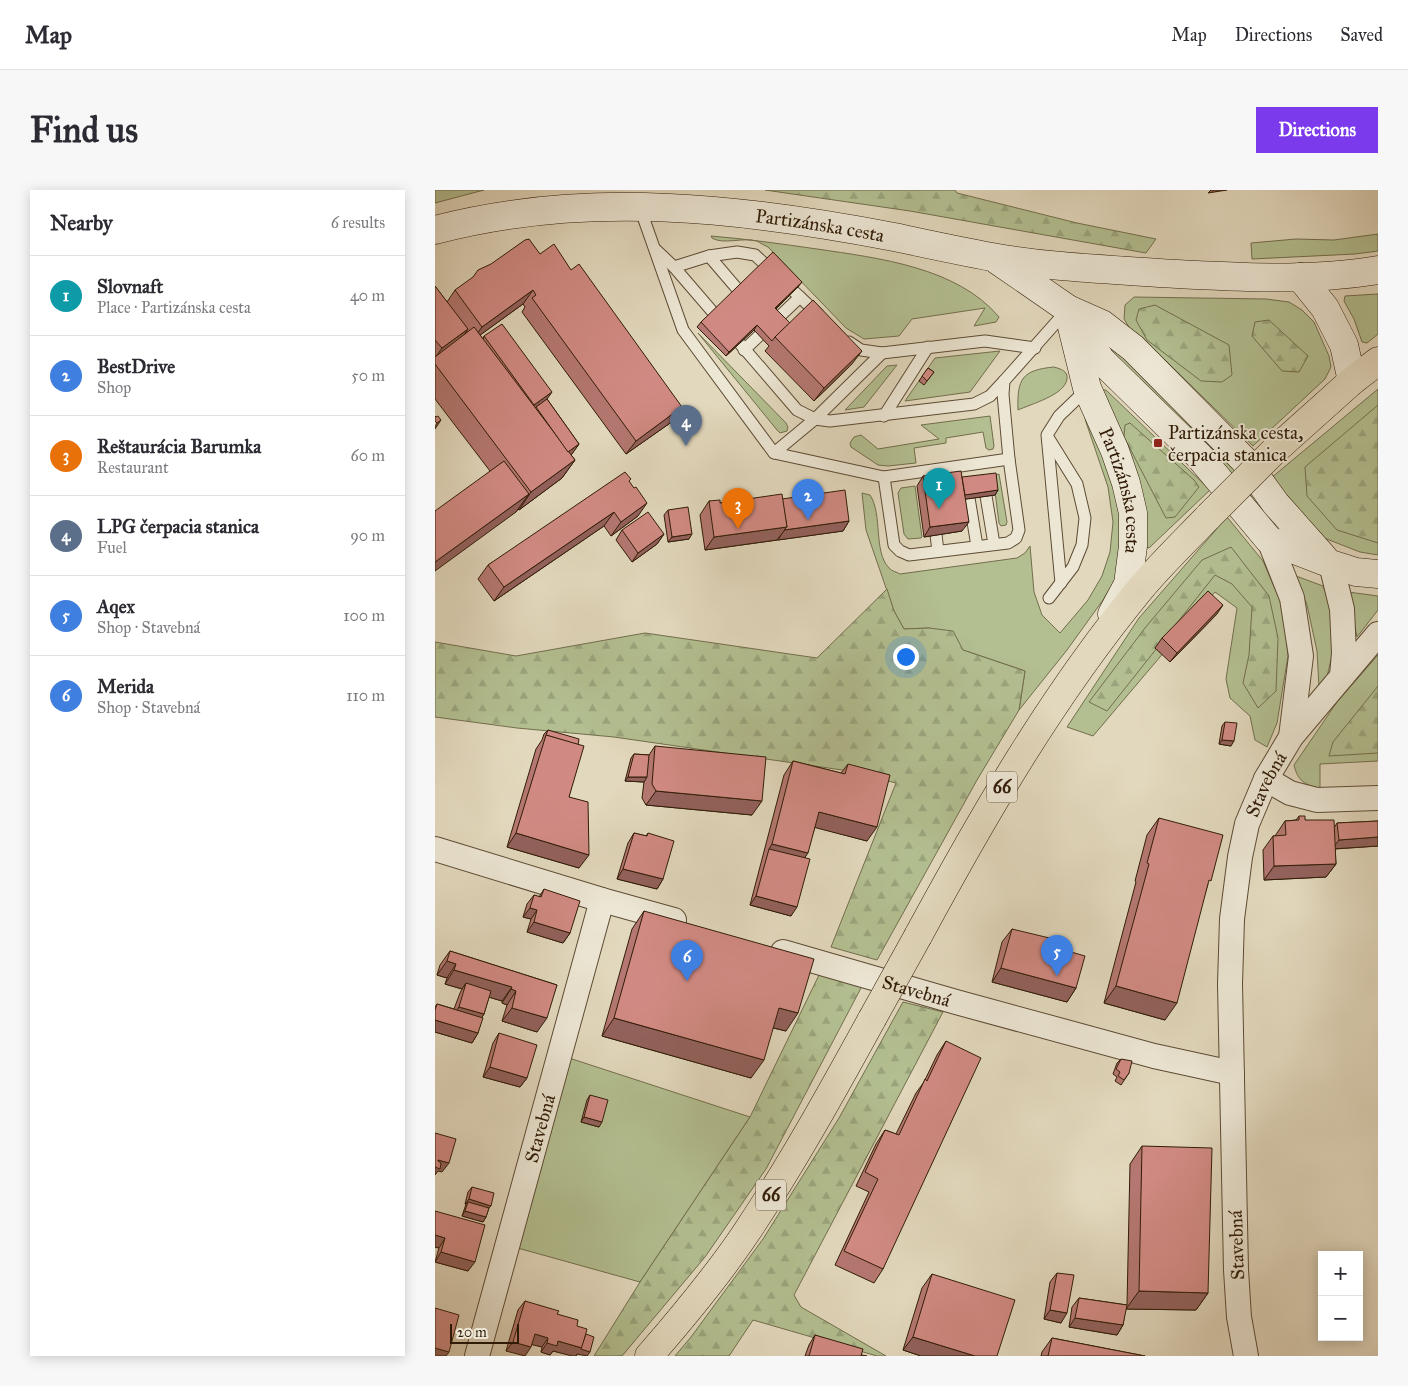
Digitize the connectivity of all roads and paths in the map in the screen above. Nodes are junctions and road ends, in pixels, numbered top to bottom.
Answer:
1 (640, 206) junction
2 (435, 230) edge
3 (655, 249) junction
4 (709, 256) junction
5 (994, 258) junction
6 (674, 267) junction
7 (1378, 270) edge
8 (1300, 277) junction
9 (800, 297) junction
10 (751, 305) edge
11 (1068, 309) junction
12 (829, 325) edge
13 (843, 338) edge
14 (929, 347) junction
15 (1035, 348) junction
16 (744, 350) junction
17 (882, 353) junction
18 (1378, 361) edge
19 (1005, 381) junction
20 (1352, 381) junction
21 (1087, 388) junction
22 (883, 416) junction
23 (815, 419) junction
24 (1047, 435) junction
25 (774, 453) junction
26 (1009, 459) junction
27 (926, 471) junction
28 (884, 477) junction
29 (928, 484) edge
30 (986, 496) edge
31 (969, 498) edge
32 (936, 535) edge
33 (1269, 540) junction
34 (994, 544) junction
35 (977, 546) junction
36 (938, 551) junction
37 (1331, 564) junction
38 (1378, 574) edge
39 (1061, 583) junction
40 (1049, 598) dead end
41 (1378, 634) edge
42 (1097, 644) junction
43 (1342, 676) junction
44 (1291, 737) junction
45 (1266, 779) junction
46 (1378, 798) edge
47 (435, 849) edge
48 (602, 900) junction
49 (691, 925) edge
50 (758, 944) edge
51 (1232, 1073) junction
52 (477, 1356) edge
53 (649, 1356) edge
54 (1246, 1356) edge

1 - 2 street, Partizánska cesta
1 - 3 lane
1 - 5 street, Partizánska cesta
3 - 6 lane
3 - 25 lane
4 - 6 lane
4 - 9 lane
4 - 10 lane
5 - 8 street, Partizánska cesta
5 - 11 street, Partizánska cesta
6 - 16 lane
7 - 8 street, Partizánska cesta
8 - 20 street
9 - 12 lane
9 - 16 lane
11 - 15 lane
11 - 21 street, Partizánska cesta
11 - 33 street, Partizánska cesta
11 - 37 street
13 - 17 lane
14 - 15 lane
14 - 17 lane
14 - 22 lane
15 - 19 lane
16 - 23 lane
17 - 23 lane
18 - 20 main road, 66
19 - 22 lane
19 - 26 lane
20 - 42 main road, 66, bridge
21 - 24 lane
21 - 42 street, Partizánska cesta
22 - 23 lane
23 - 25 lane
24 - 39 lane
24 - 39 lane
25 - 28 lane
26 - 27 lane
26 - 34 lane
27 - 28 lane
27 - 29 lane
28 - 36 lane
30 - 34 lane
31 - 35 lane
32 - 36 lane
33 - 37 street, Partizánska cesta
33 - 44 street, Stavebná
34 - 35 lane
35 - 36 lane
37 - 38 street, Partizánska cesta
37 - 43 street
39 - 40 lane
41 - 43 street, Stavebná
42 - 53 main road, 66, bridge
43 - 44 street, Stavebná
44 - 45 street, Stavebná
45 - 46 street
45 - 51 street, Stavebná
47 - 48 street
48 - 49 street
48 - 52 street, Stavebná
50 - 51 street, Stavebná
51 - 54 street, Stavebná

